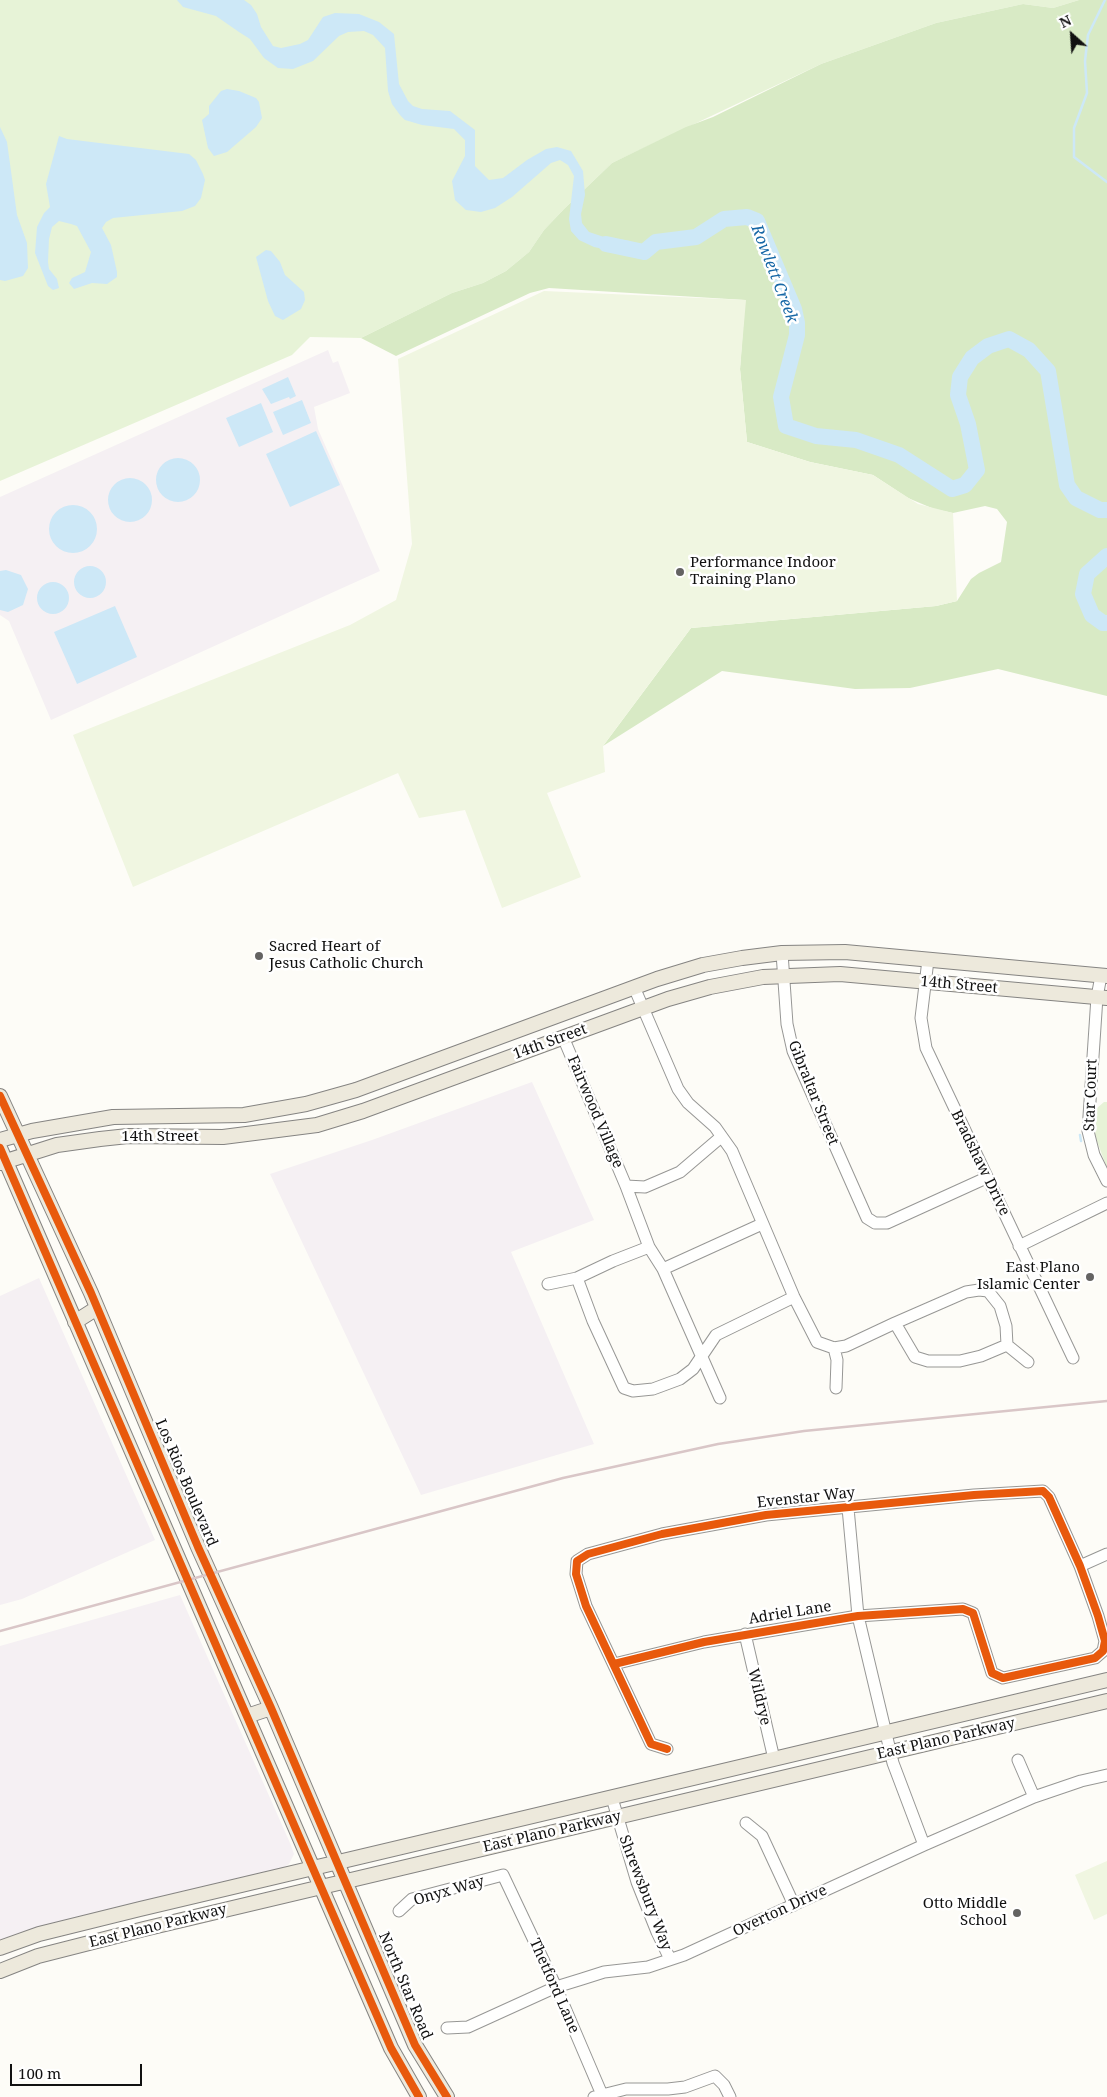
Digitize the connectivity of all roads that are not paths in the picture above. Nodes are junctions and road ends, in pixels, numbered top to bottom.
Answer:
1 (782, 953) junction
2 (928, 960) junction
3 (784, 975) junction
4 (1104, 976) edge
5 (925, 981) junction
6 (634, 987) junction
7 (1102, 998) edge
8 (642, 1008) junction
9 (563, 1038) junction
10 (459, 1052) junction
11 (466, 1073) junction
12 (356, 1090) junction
13 (0, 1096) edge
14 (363, 1112) junction
15 (204, 1116) junction
16 (16, 1134) junction
17 (204, 1137) junction
18 (721, 1137) junction
19 (0, 1140) edge
20 (25, 1154) junction
21 (1, 1157) edge
22 (986, 1178) junction
23 (1107, 1181) edge
24 (626, 1186) junction
25 (1107, 1203) edge
26 (762, 1224) junction
27 (1019, 1246) junction
28 (649, 1247) junction
29 (662, 1269) junction
30 (577, 1278) junction
31 (548, 1284) dead end
32 (794, 1297) junction
33 (97, 1308) junction
34 (75, 1322) junction
35 (896, 1323) junction
36 (1007, 1345) junction
37 (834, 1348) junction
38 (701, 1357) junction
39 (1073, 1358) dead end
40 (1028, 1362) dead end
41 (836, 1388) dead end
42 (720, 1398) dead end
43 (144, 1421) junction
44 (122, 1431) junction
45 (848, 1508) junction
46 (1107, 1554) edge
47 (1080, 1566) junction
48 (858, 1616) junction
49 (746, 1634) junction
50 (614, 1664) junction
51 (1107, 1680) edge
52 (1107, 1701) edge
53 (271, 1708) junction
54 (247, 1716) junction
55 (885, 1733) junction
56 (667, 1749) dead end
57 (890, 1752) junction
58 (774, 1759) junction
59 (1018, 1760) dead end
60 (1107, 1775) edge
61 (1034, 1797) junction
62 (612, 1798) junction
63 (616, 1817) junction
64 (746, 1823) dead end
65 (470, 1832) junction
66 (924, 1845) junction
67 (474, 1851) junction
68 (338, 1863) junction
69 (314, 1868) junction
70 (503, 1875) joint
71 (345, 1882) junction
72 (322, 1887) junction
73 (794, 1905) junction
74 (140, 1909) junction
75 (399, 1911) dead end
76 (144, 1929) junction
77 (0, 1948) edge
78 (670, 1959) junction
79 (1, 1970) edge
80 (556, 1987) junction
81 (447, 2028) dead end
82 (424, 2061) junction
83 (404, 2073) junction
84 (600, 2096) edge
85 (419, 2097) edge
86 (447, 2097) edge
87 (730, 2097) edge

1 - 2 main road, 14th Street
1 - 3 street, Gibraltar Street
1 - 6 main road, 14th Street
2 - 4 main road, 14th Street
2 - 5 street, Bradshaw Drive
3 - 5 main road, 14th Street
3 - 8 main road, 14th Street
3 - 22 street, Gibraltar Street
4 - 7 street, Star Court
5 - 7 main road, 14th Street
5 - 22 street, Bradshaw Drive
6 - 8 street
6 - 10 main road, 14th Street
7 - 23 street, Star Court
8 - 9 main road, 14th Street
8 - 18 street
9 - 11 main road, 14th Street
9 - 24 street, Fairwood Village
10 - 11 main road
10 - 12 main road, 14th Street
11 - 14 main road, 14th Street
12 - 14 main road
12 - 15 main road, 14th Street
13 - 16 main road, Los Rios Boulevard
14 - 17 main road, 14th Street
15 - 16 main road, 14th Street
15 - 17 main road
16 - 19 main road, 14th Street
16 - 20 main road, Los Rios Boulevard
17 - 20 main road, 14th Street
18 - 24 street, Fairwood Village
18 - 26 street
20 - 21 main road, 14th Street
20 - 33 main road, Los Rios Boulevard
21 - 34 main road
22 - 27 street, Bradshaw Drive
24 - 28 street, Fairwood Village
25 - 27 street
26 - 29 street
26 - 32 street
27 - 39 street, Bradshaw Drive
28 - 29 street, Fairwood Village
28 - 30 street
29 - 38 street, Fairwood Village
30 - 31 street
30 - 38 street
32 - 37 street
32 - 38 street
33 - 34 main road
33 - 43 main road, Los Rios Boulevard
34 - 44 main road
35 - 36 street
35 - 36 street
35 - 37 street
36 - 40 street
37 - 41 street
38 - 42 street, Fairwood Village
43 - 44 main road
43 - 53 main road, Los Rios Boulevard
44 - 54 main road
45 - 47 street, Evenstar Way
45 - 48 street
45 - 50 street, Evenstar Way
46 - 47 street
47 - 48 street, Adriel Lane
48 - 49 street, Adriel Lane
48 - 55 street
49 - 50 street, Adriel Lane
49 - 58 street, Wildrye
50 - 56 street
51 - 55 main road, East Plano Parkway
52 - 57 main road, East Plano Parkway
53 - 54 main road
53 - 68 main road, Los Rios Boulevard
54 - 69 main road
55 - 57 street
55 - 58 main road, East Plano Parkway
57 - 63 main road, East Plano Parkway
57 - 66 street
58 - 62 main road, East Plano Parkway
59 - 61 street
60 - 61 street, Overton Drive
61 - 66 street, Overton Drive
62 - 63 street, Shrewsbury Way
62 - 65 main road, East Plano Parkway
63 - 67 main road, East Plano Parkway
63 - 78 street, Shrewsbury Way
64 - 73 street
65 - 67 main road
65 - 68 main road, East Plano Parkway
66 - 73 street, Overton Drive
67 - 71 main road, East Plano Parkway
68 - 69 main road, East Plano Parkway
68 - 71 main road, Los Rios Boulevard
69 - 72 main road
69 - 74 main road, East Plano Parkway
70 - 75 street, Onyx Way
70 - 80 street, Thetford Lane
71 - 72 main road, East Plano Parkway
71 - 82 main road, North Star Road
72 - 76 main road, East Plano Parkway
72 - 83 main road
73 - 78 street, Overton Drive
74 - 76 main road
74 - 77 main road, East Plano Parkway
76 - 79 main road, East Plano Parkway
78 - 80 street, Overton Drive
80 - 81 street, Overton Drive
80 - 84 street, Thetford Lane
82 - 83 main road
82 - 86 main road, North Star Road
83 - 85 main road
84 - 87 street

